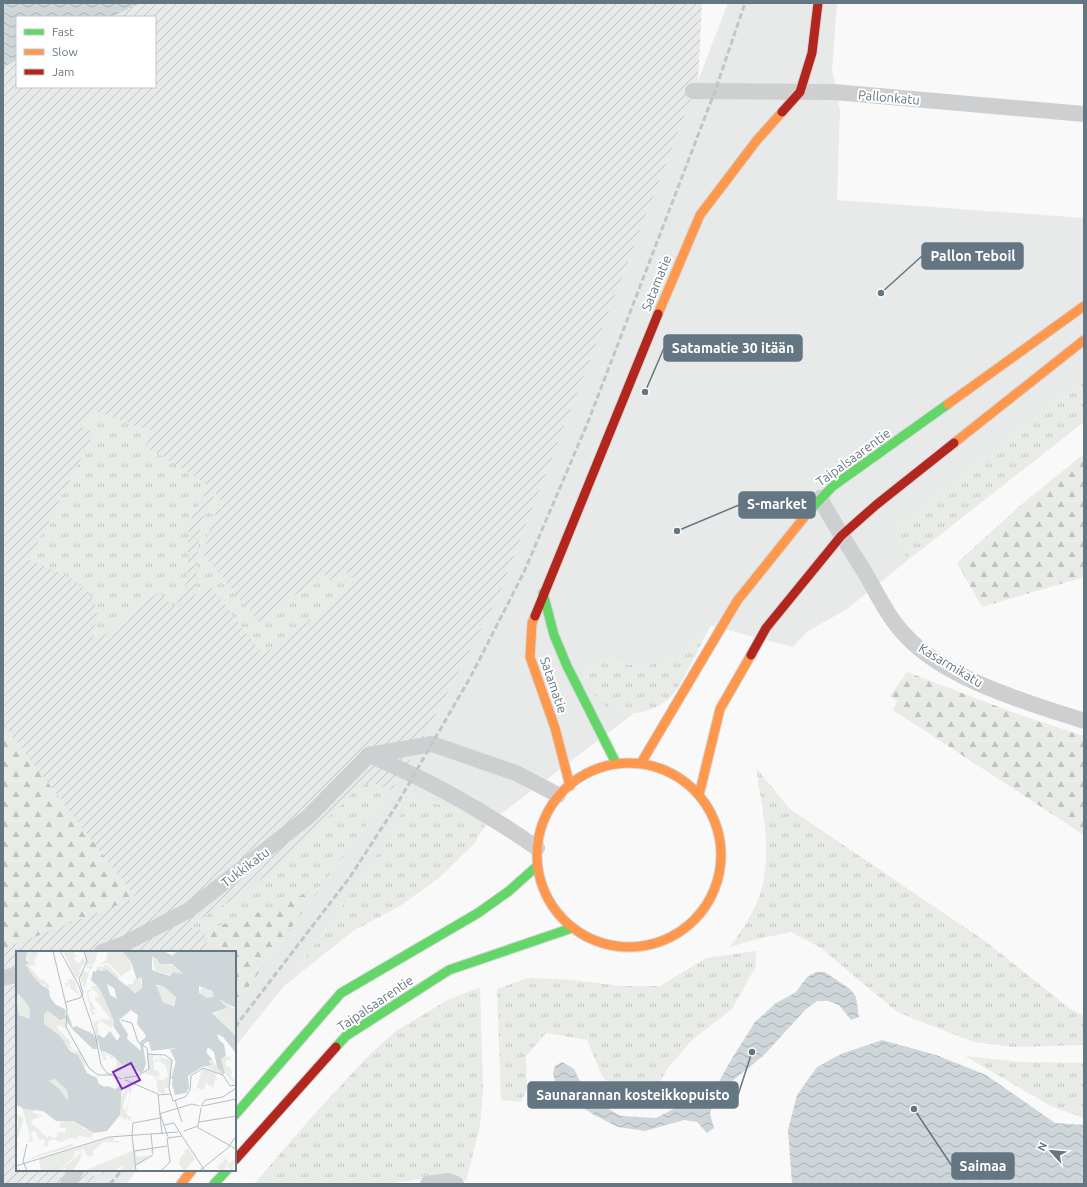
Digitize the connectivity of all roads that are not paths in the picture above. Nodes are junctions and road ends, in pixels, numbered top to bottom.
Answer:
1 (818, 3) edge
2 (693, 91) dead end
3 (800, 92) junction
4 (1084, 114) edge
5 (1084, 306) edge
6 (1084, 340) edge
7 (820, 498) junction
8 (841, 536) junction
9 (543, 593) junction
10 (1084, 721) edge
11 (369, 755) junction
12 (616, 763) junction
13 (642, 763) junction
14 (564, 791) junction
15 (699, 795) junction
16 (537, 848) junction
17 (537, 866) junction
18 (572, 928) junction
19 (105, 951) edge
20 (16, 975) edge
21 (3, 978) edge
22 (236, 1114) edge
23 (236, 1159) edge
24 (75, 1171) edge
25 (191, 1171) edge
26 (225, 1171) edge
27 (68, 1184) edge
28 (181, 1184) edge
29 (214, 1184) edge
30 (428, 1184) edge
31 (456, 1184) edge

1 - 3 main road, Satamatie
2 - 3 street, Pallonkatu
3 - 4 street, Pallonkatu
3 - 9 main road, Satamatie
5 - 7 main road, Taipalsaarentie
6 - 8 main road
7 - 8 street, Kasarmikatu
7 - 13 main road, Taipalsaarentie
8 - 10 street, Kasarmikatu
8 - 15 main road
9 - 12 main road, Satamatie
9 - 14 main road, Satamatie
11 - 14 street
11 - 16 street
11 - 19 street, Tukkikatu
12 - 13 main road
12 - 14 main road
13 - 15 main road
14 - 16 main road
15 - 18 main road
16 - 17 main road
17 - 18 main road
17 - 22 main road, Taipalsaarentie
18 - 23 main road, Taipalsaarentie
20 - 21 street
24 - 27 street
25 - 28 main road
26 - 29 main road
30 - 31 street

